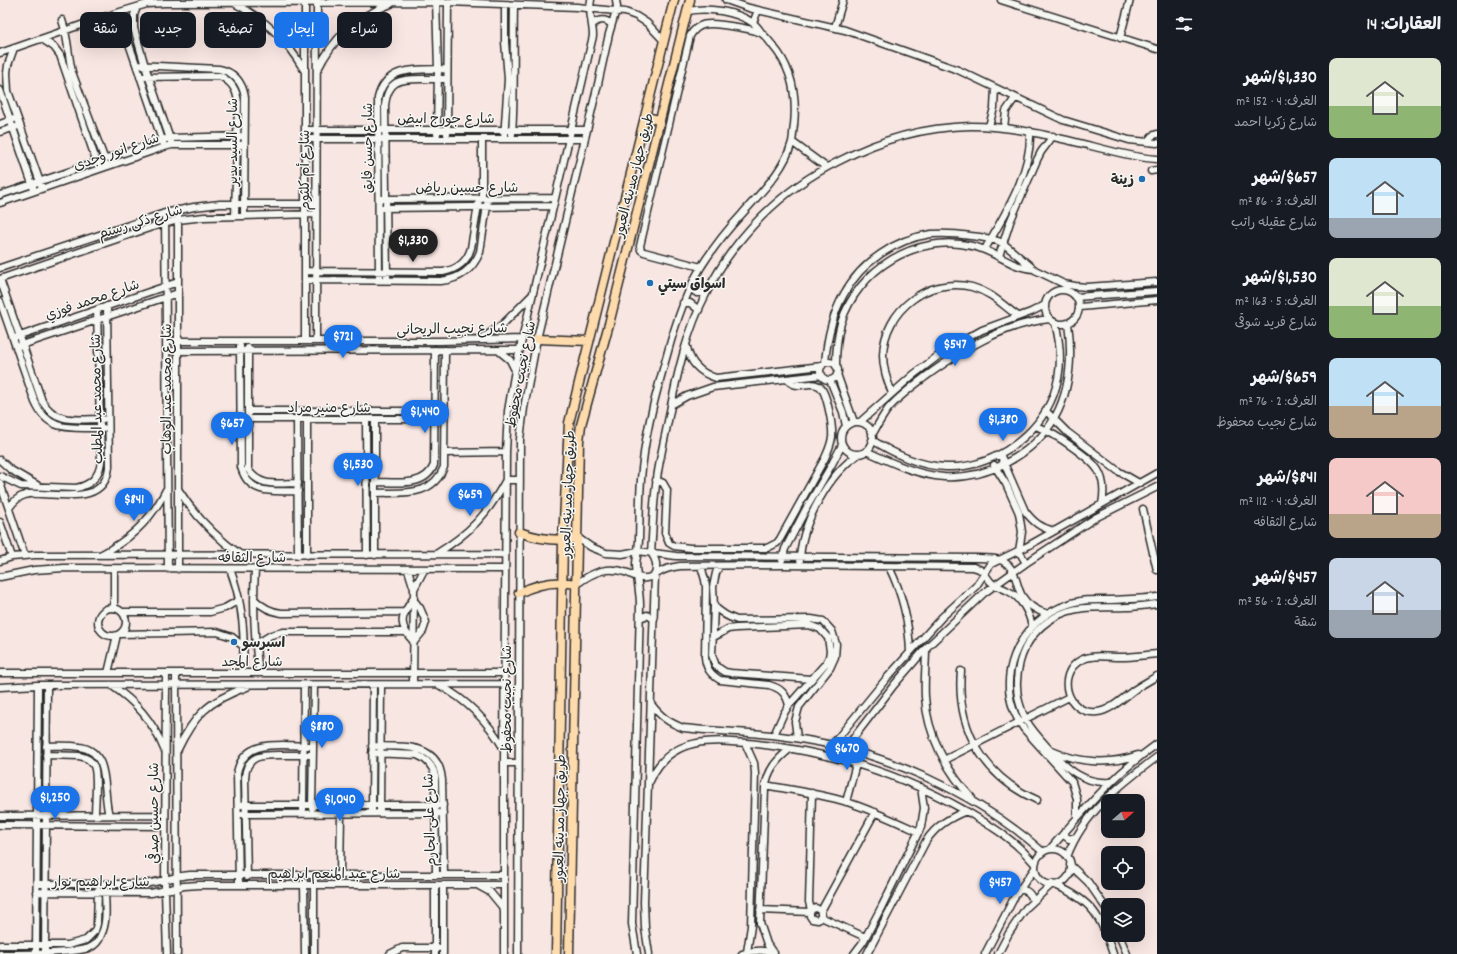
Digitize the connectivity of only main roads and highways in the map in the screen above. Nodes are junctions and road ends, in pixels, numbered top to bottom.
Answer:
1 (674, 0) edge
2 (690, 0) edge
3 (645, 117) junction
4 (660, 120) junction
5 (595, 320) junction
6 (609, 324) junction
7 (538, 339) road end
8 (589, 341) junction
9 (519, 532) road end
10 (578, 538) junction
11 (563, 540) junction
12 (563, 582) junction
13 (577, 584) junction
14 (519, 593) road end
15 (558, 819) junction
16 (572, 820) junction
17 (556, 954) edge
18 (569, 954) edge

1 - 3 main road, طريق جهاز مدينه العبور
2 - 4 main road, طريق جهاز مدينه العبور
3 - 4 main road
3 - 5 main road, طريق جهاز مدينه العبور
4 - 6 main road, طريق جهاز مدينه العبور
5 - 6 main road
5 - 8 main road, طريق جهاز مدينه العبور
6 - 10 main road, طريق جهاز مدينه العبور
7 - 8 main road
8 - 11 main road, طريق جهاز مدينه العبور
9 - 11 main road
10 - 11 main road
10 - 13 main road, طريق جهاز مدينه العبور
11 - 12 main road, طريق جهاز مدينه العبور
12 - 13 main road
12 - 14 main road
12 - 15 main road, طريق جهاز مدينه العبور
13 - 16 main road, طريق جهاز مدينه العبور
15 - 16 main road
15 - 17 main road, طريق جهاز مدينه العبور
16 - 18 main road, طريق جهاز مدينه العبور

